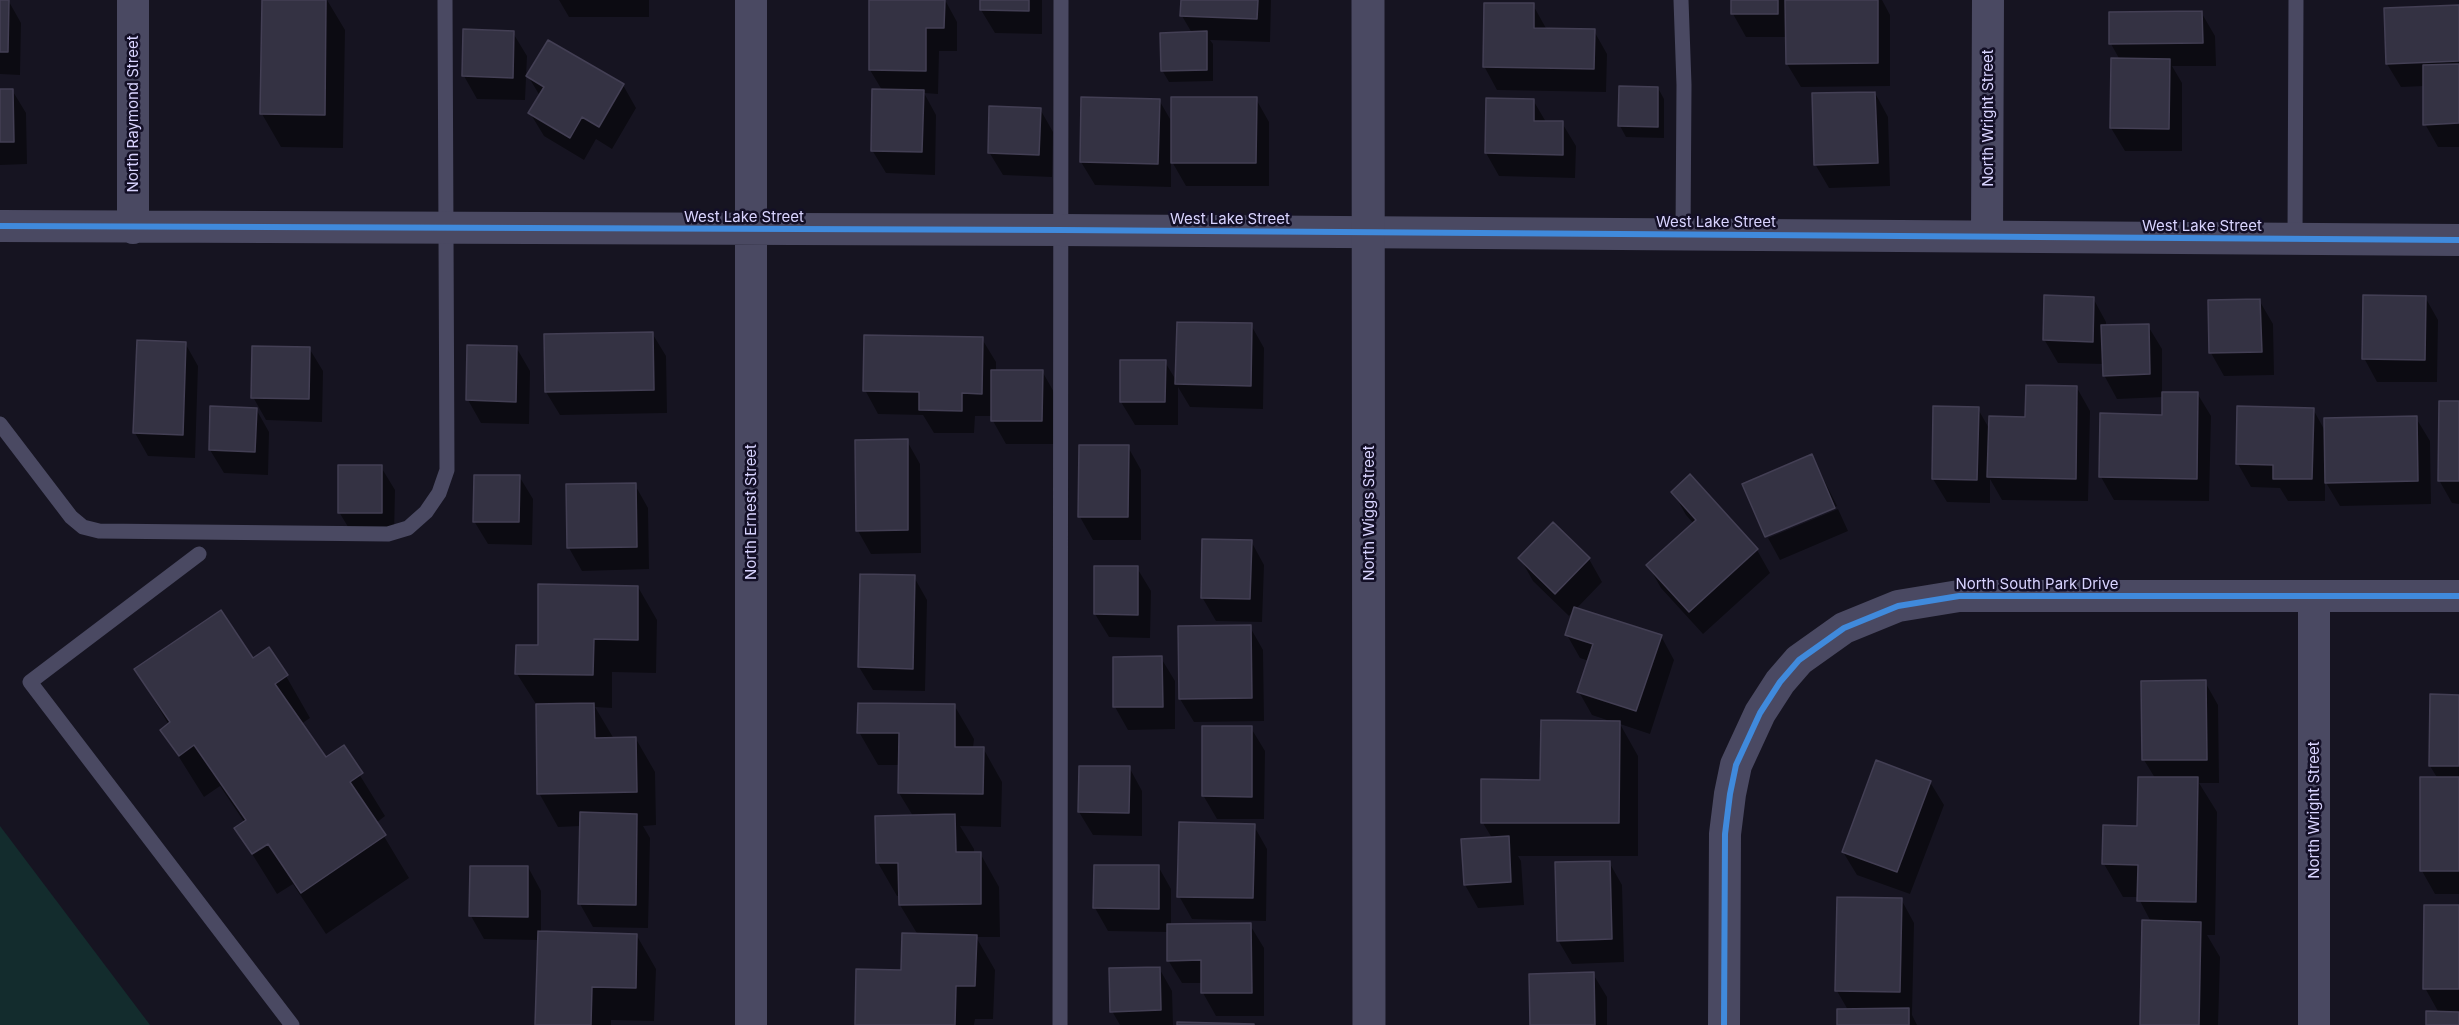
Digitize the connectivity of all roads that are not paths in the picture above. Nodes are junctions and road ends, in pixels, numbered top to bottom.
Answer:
1 (133, 0) edge
2 (445, 0) edge
3 (751, 0) edge
4 (1061, 0) edge
5 (1368, 0) edge
6 (1681, 0) edge
7 (1988, 0) edge
8 (2296, 0) edge
9 (0, 226) edge
10 (133, 228) junction
11 (446, 229) junction
12 (751, 229) junction
13 (1061, 230) junction
14 (1368, 232) junction
15 (1683, 234) junction
16 (1987, 236) junction
17 (2295, 238) junction
18 (2459, 240) edge
19 (0, 424) edge
20 (199, 554) dead end
21 (2314, 596) junction
22 (2459, 596) edge
23 (292, 1025) edge
24 (751, 1025) edge
25 (1060, 1025) edge
26 (1369, 1025) edge
27 (1724, 1025) edge
28 (2313, 1025) edge

1 - 10 street, North Raymond Street
2 - 11 lane
3 - 12 street, North Ernest Street
4 - 13 lane
5 - 14 street, North Wiggs Street
6 - 15 lane
7 - 16 street, North Wright Street
8 - 17 lane
9 - 10 street, West Lake Street
10 - 11 street, West Lake Street
11 - 12 street, West Lake Street
11 - 19 lane
12 - 13 street, West Lake Street
12 - 24 street, North Ernest Street
13 - 14 street, West Lake Street
13 - 25 lane
14 - 15 street, West Lake Street
14 - 26 street, North Wiggs Street
15 - 16 street, West Lake Street
16 - 17 street, West Lake Street
17 - 18 street, West Lake Street
20 - 23 lane
21 - 22 street, North South Park Drive
21 - 27 street, North South Park Drive
21 - 28 street, North Wright Street

